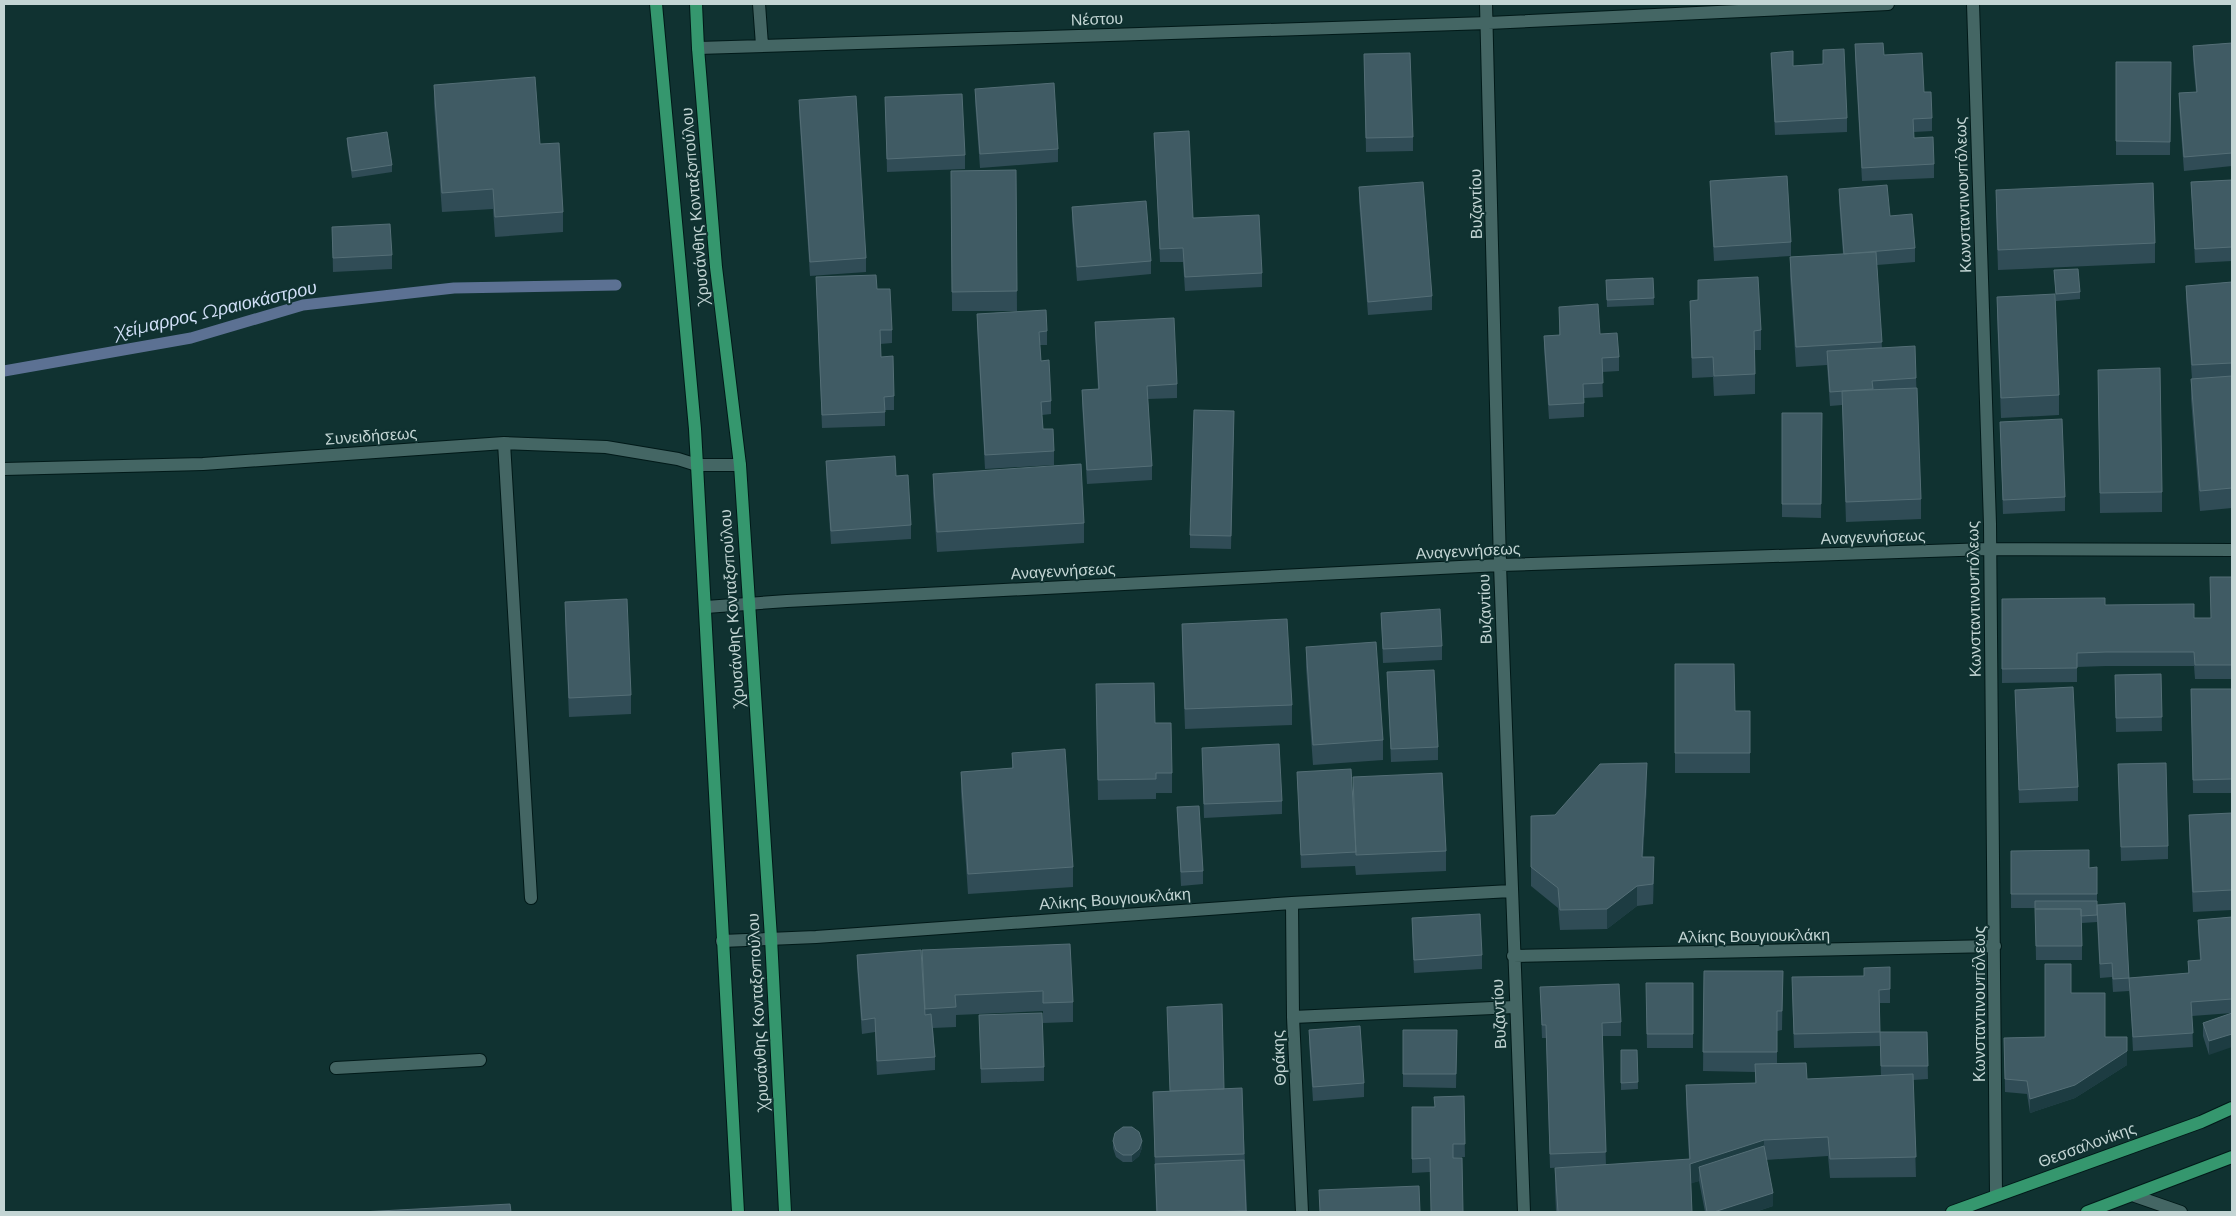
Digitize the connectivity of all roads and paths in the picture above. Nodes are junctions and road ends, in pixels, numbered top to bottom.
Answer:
1 (656, 4) edge
2 (696, 4) edge
3 (759, 4) edge
4 (1486, 4) edge
5 (1888, 4) edge
6 (1973, 4) edge
7 (1488, 23) junction
8 (762, 45) junction
9 (698, 48) junction
10 (504, 443) junction
11 (697, 465) junction
12 (740, 465) junction
13 (4, 470) edge
14 (1989, 549) junction
15 (2232, 550) edge
16 (1500, 565) junction
17 (748, 605) junction
18 (706, 607) junction
19 (1510, 891) junction
20 (531, 898) dead end
21 (1292, 903) junction
22 (771, 938) junction
23 (722, 941) junction
24 (1995, 946) junction
25 (1513, 956) junction
26 (1515, 1007) junction
27 (1293, 1018) junction
28 (480, 1060) dead end
29 (336, 1068) dead end
30 (2232, 1108) edge
31 (2232, 1157) edge
32 (1996, 1195) junction
33 (2135, 1196) junction
34 (738, 1212) edge
35 (785, 1212) edge
36 (1302, 1212) edge
37 (1524, 1212) edge
38 (1952, 1212) edge
39 (2087, 1212) edge
40 (2181, 1212) edge

1 - 11 main road, Χρυσάνθης Κονταξοπούλου
2 - 9 main road, Χρυσάνθης Κονταξοπούλου
3 - 8 street
4 - 7 street, Βυζαντίου
5 - 7 street, Νέστου
6 - 14 street, Κωνσταντινουπόλεως
7 - 8 street, Νέστου
7 - 16 street, Βυζαντίου
8 - 9 street, Νέστου
9 - 12 main road, Χρυσάνθης Κονταξοπούλου
10 - 11 street, Συνειδήσεως
10 - 13 street, Συνειδήσεως
10 - 20 street
11 - 12 street, Συνειδήσεως
11 - 18 main road, Χρυσάνθης Κονταξοπούλου
12 - 17 main road, Χρυσάνθης Κονταξοπούλου
14 - 15 street, Αναγεννήσεως
14 - 16 street, Αναγεννήσεως
14 - 24 street, Κωνσταντινουπόλεως
16 - 17 street, Αναγεννήσεως
16 - 19 street, Βυζαντίου
17 - 18 street, Αναγεννήσεως
17 - 22 main road, Χρυσάνθης Κονταξοπούλου
18 - 23 main road, Χρυσάνθης Κονταξοπούλου
19 - 21 street, Αλίκης Βουγιουκλάκη
19 - 25 street, Βυζαντίου
21 - 22 street, Αλίκης Βουγιουκλάκη
21 - 27 street, Θράκης
22 - 23 street, Αλίκης Βουγιουκλάκη
22 - 35 main road, Χρυσάνθης Κονταξοπούλου
23 - 34 main road, Χρυσάνθης Κονταξοπούλου
24 - 25 street, Αλίκης Βουγιουκλάκη
24 - 32 street, Κωνσταντινουπόλεως
25 - 26 street, Βυζαντίου
26 - 27 street
26 - 37 street, Βυζαντίου
27 - 36 street, Θράκης
28 - 29 street
30 - 32 main road, Θεσσαλονίκης
31 - 33 main road
32 - 38 main road, Θεσσαλονίκης
33 - 39 main road
33 - 40 street

